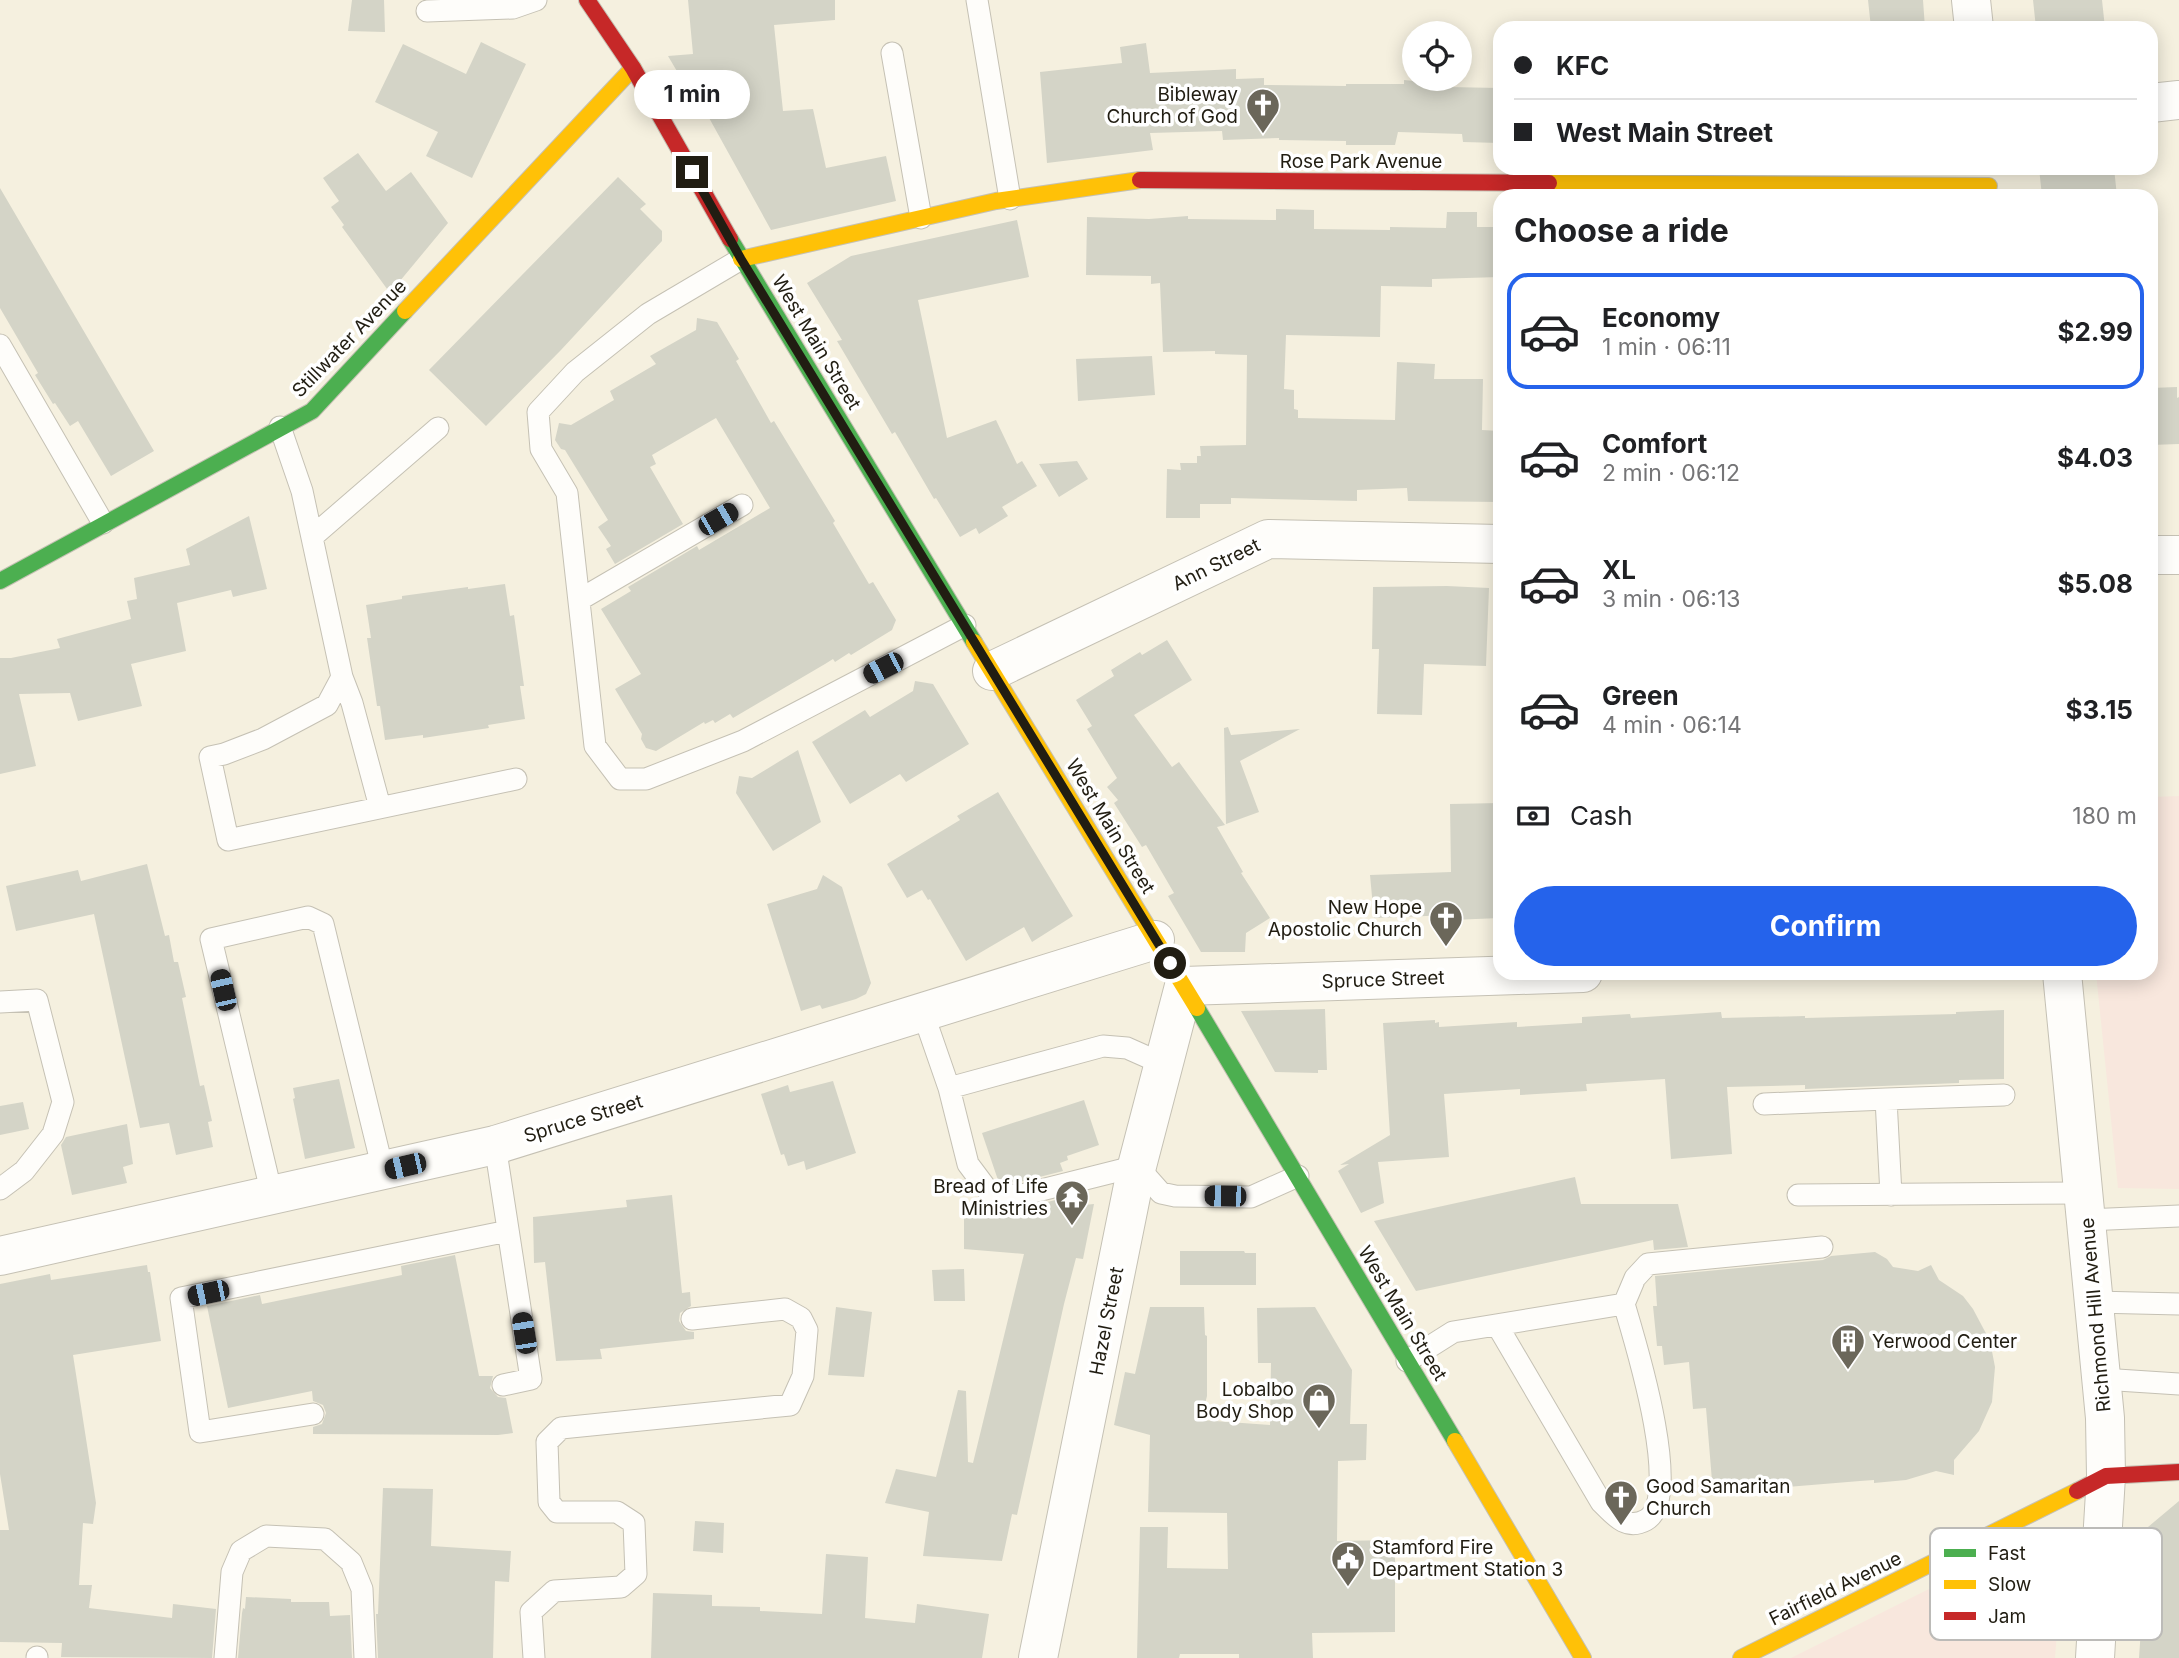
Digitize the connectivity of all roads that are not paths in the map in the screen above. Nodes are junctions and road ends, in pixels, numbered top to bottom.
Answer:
1 (536, 0) edge
2 (587, 0) edge
3 (597, 0) edge
4 (977, 0) edge
5 (1971, 0) edge
6 (427, 11) dead end
7 (600, 19) junction
8 (1972, 21) edge
9 (892, 53) dead end
10 (633, 68) junction
11 (2179, 100) edge
12 (2158, 102) edge
13 (1989, 183) edge
14 (1010, 199) junction
15 (922, 218) junction
16 (741, 259) junction
17 (0, 345) edge
18 (280, 427) junction
19 (438, 428) dead end
20 (742, 505) dead end
21 (103, 523) junction
22 (312, 537) junction
23 (1493, 544) edge
24 (2158, 555) edge
25 (2179, 555) edge
26 (0, 581) edge
27 (579, 600) junction
28 (965, 625) junction
29 (992, 671) junction
30 (342, 677) junction
31 (516, 779) dead end
32 (380, 807) junction
33 (1155, 940) junction
34 (1493, 976) edge
35 (2063, 980) edge
36 (1184, 986) junction
37 (0, 1002) edge
38 (922, 1013) junction
39 (1163, 1065) junction
40 (949, 1087) junction
41 (2004, 1095) dead end
42 (1886, 1099) junction
43 (1764, 1104) dead end
44 (495, 1145) junction
45 (1137, 1167) junction
46 (383, 1171) junction
47 (1298, 1177) junction
48 (0, 1189) edge
49 (272, 1195) junction
50 (1798, 1195) dead end
51 (1891, 1195) junction
52 (2084, 1206) junction
53 (2179, 1216) edge
54 (508, 1231) junction
55 (1822, 1247) dead end
56 (0, 1256) edge
57 (2094, 1302) junction
58 (1624, 1304) junction
59 (2179, 1304) edge
60 (692, 1319) dead end
61 (1497, 1325) junction
62 (1407, 1361) junction
63 (2102, 1379) junction
64 (2179, 1384) edge
65 (503, 1385) dead end
66 (313, 1413) dead end
67 (2179, 1472) edge
68 (2106, 1476) junction
69 (2002, 1528) edge
70 (2103, 1528) edge
71 (1930, 1564) edge
72 (2096, 1640) edge
73 (225, 1658) edge
74 (365, 1658) edge
75 (534, 1658) edge
76 (1038, 1658) edge
77 (1583, 1658) edge
78 (1741, 1658) edge
79 (2095, 1658) edge

1 - 6 lane
2 - 7 main road, West Main Street
3 - 7 main road, West Main Street
4 - 14 lane
5 - 8 street
7 - 10 main road, West Main Street
9 - 15 lane
10 - 16 main road, West Main Street
10 - 18 main road, Stillwater Avenue
11 - 12 street
13 - 14 main road, Rose Park Avenue
14 - 15 main road, Rose Park Avenue
15 - 16 main road, Rose Park Avenue
16 - 27 lane
16 - 28 main road, West Main Street
17 - 21 lane
18 - 21 main road, Stillwater Avenue
18 - 22 lane
19 - 22 lane
20 - 27 lane
21 - 26 main road, Stillwater Avenue
22 - 30 lane
23 - 29 street, Ann Street
24 - 25 street
27 - 28 lane
28 - 29 main road, West Main Street
29 - 33 main road, West Main Street
30 - 32 lane
30 - 32 lane
31 - 32 lane
33 - 36 main road, West Main Street
33 - 38 street, Spruce Street
34 - 36 street, Spruce Street
35 - 52 street, Richmond Hill Avenue
36 - 39 street, Hazel Street
36 - 47 main road, West Main Street
37 - 48 lane
38 - 40 lane
38 - 44 street, Spruce Street
39 - 40 lane
39 - 45 street, Hazel Street
40 - 45 lane
41 - 42 lane
42 - 43 lane
42 - 51 lane
44 - 46 street, Spruce Street
44 - 54 lane
45 - 47 lane
45 - 76 street, Hazel Street
46 - 49 street, Spruce Street
46 - 49 lane
47 - 62 main road, West Main Street
49 - 56 street, Spruce Street
50 - 51 lane
51 - 52 lane
52 - 53 lane
52 - 57 street, Richmond Hill Avenue
54 - 65 lane
54 - 66 lane
55 - 58 lane
57 - 59 lane
57 - 63 street, Richmond Hill Avenue
58 - 61 lane
58 - 61 lane
60 - 75 lane
61 - 62 lane
62 - 77 main road, West Main Street
63 - 64 lane
63 - 68 street, Richmond Hill Avenue
67 - 68 main road, Fairfield Avenue
68 - 69 main road, Fairfield Avenue
68 - 70 street, Richmond Hill Avenue
71 - 78 main road, Fairfield Avenue
72 - 79 street, Richmond Hill Avenue
73 - 74 lane

